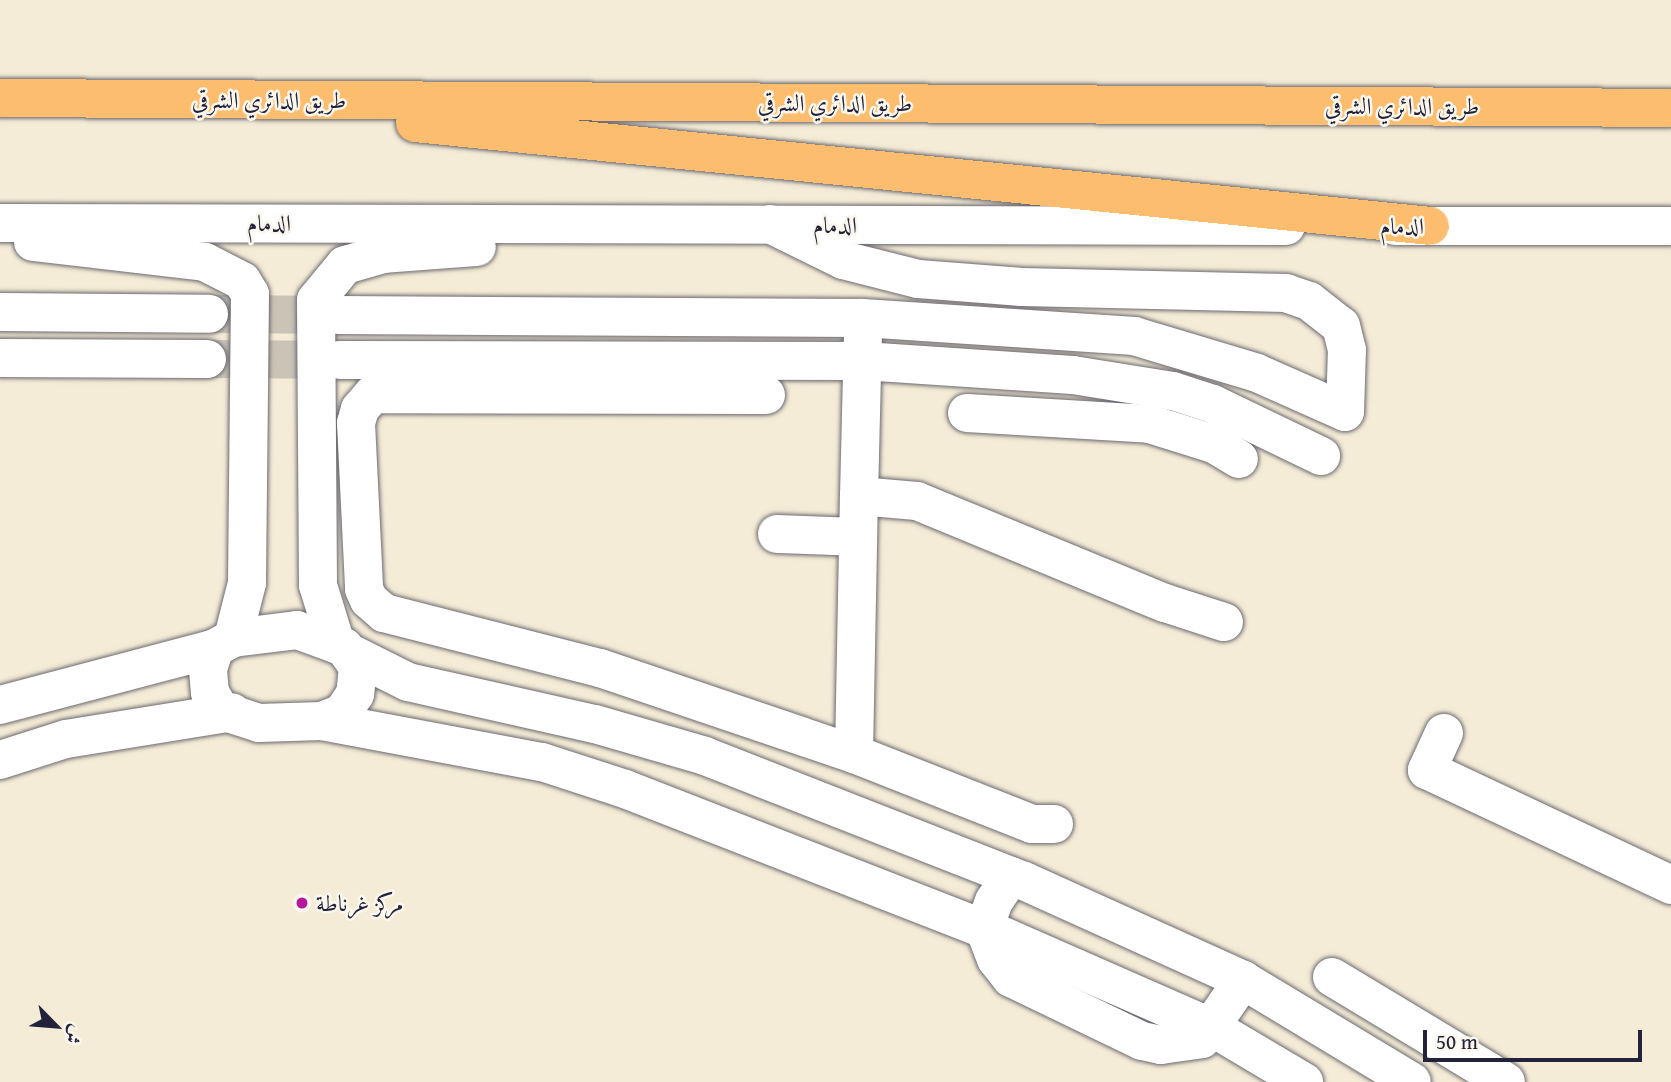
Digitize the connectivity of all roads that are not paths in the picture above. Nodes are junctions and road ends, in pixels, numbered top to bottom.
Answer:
1 (0, 98) edge
2 (187, 99) junction
3 (1671, 108) edge
4 (0, 223) edge
5 (614, 224) junction
6 (770, 225) junction
7 (1430, 226) junction
8 (1671, 226) edge
9 (0, 237) edge
10 (0, 312) edge
11 (209, 314) tunnel mouth
12 (338, 315) tunnel mouth
13 (863, 318) junction
14 (0, 358) edge
15 (207, 359) tunnel mouth
16 (340, 359) tunnel mouth
17 (863, 361) junction
18 (1073, 375) junction
19 (766, 395) dead end
20 (967, 413) dead end
21 (1064, 420) junction
22 (1321, 456) dead end
23 (1239, 459) dead end
24 (859, 496) junction
25 (777, 534) dead end
26 (857, 537) junction
27 (1224, 622) dead end
28 (224, 643) junction
29 (342, 648) junction
30 (0, 705) edge
31 (232, 712) junction
32 (322, 721) junction
33 (595, 723) junction
34 (1444, 733) dead end
35 (854, 754) junction
36 (0, 760) edge
37 (586, 777) junction
38 (937, 785) junction
39 (1054, 824) dead end
40 (913, 837) junction
41 (1011, 876) junction
42 (1671, 885) edge
43 (984, 929) junction
44 (1332, 977) dead end
45 (1243, 980) junction
46 (1213, 1028) junction
47 (1304, 1082) edge
48 (1412, 1082) edge
49 (1506, 1082) edge

1 - 2 highway, طريق الدائري الشرقي
2 - 3 highway, طريق الدائري الشرقي
2 - 7 highway
4 - 5 street, الدمام
5 - 6 street, الدمام
5 - 29 street
6 - 7 street, الدمام
6 - 13 street
7 - 8 street, الدمام
9 - 28 street
10 - 11 street
12 - 13 street
13 - 17 street
14 - 15 street
16 - 17 street
17 - 18 street
17 - 24 street
18 - 21 street
18 - 22 street
19 - 35 street
20 - 21 street
21 - 23 street
24 - 26 street
24 - 27 street
25 - 26 street
26 - 35 street
28 - 29 street
28 - 30 street
28 - 31 street
29 - 32 street
29 - 33 street
31 - 32 street
31 - 36 street
32 - 37 street
33 - 37 street
33 - 40 street
34 - 42 street
35 - 38 street
37 - 43 street
38 - 39 street
38 - 40 street
40 - 41 street
41 - 43 street
41 - 45 street
43 - 46 street
44 - 49 street
45 - 46 street
45 - 48 street
46 - 47 street

